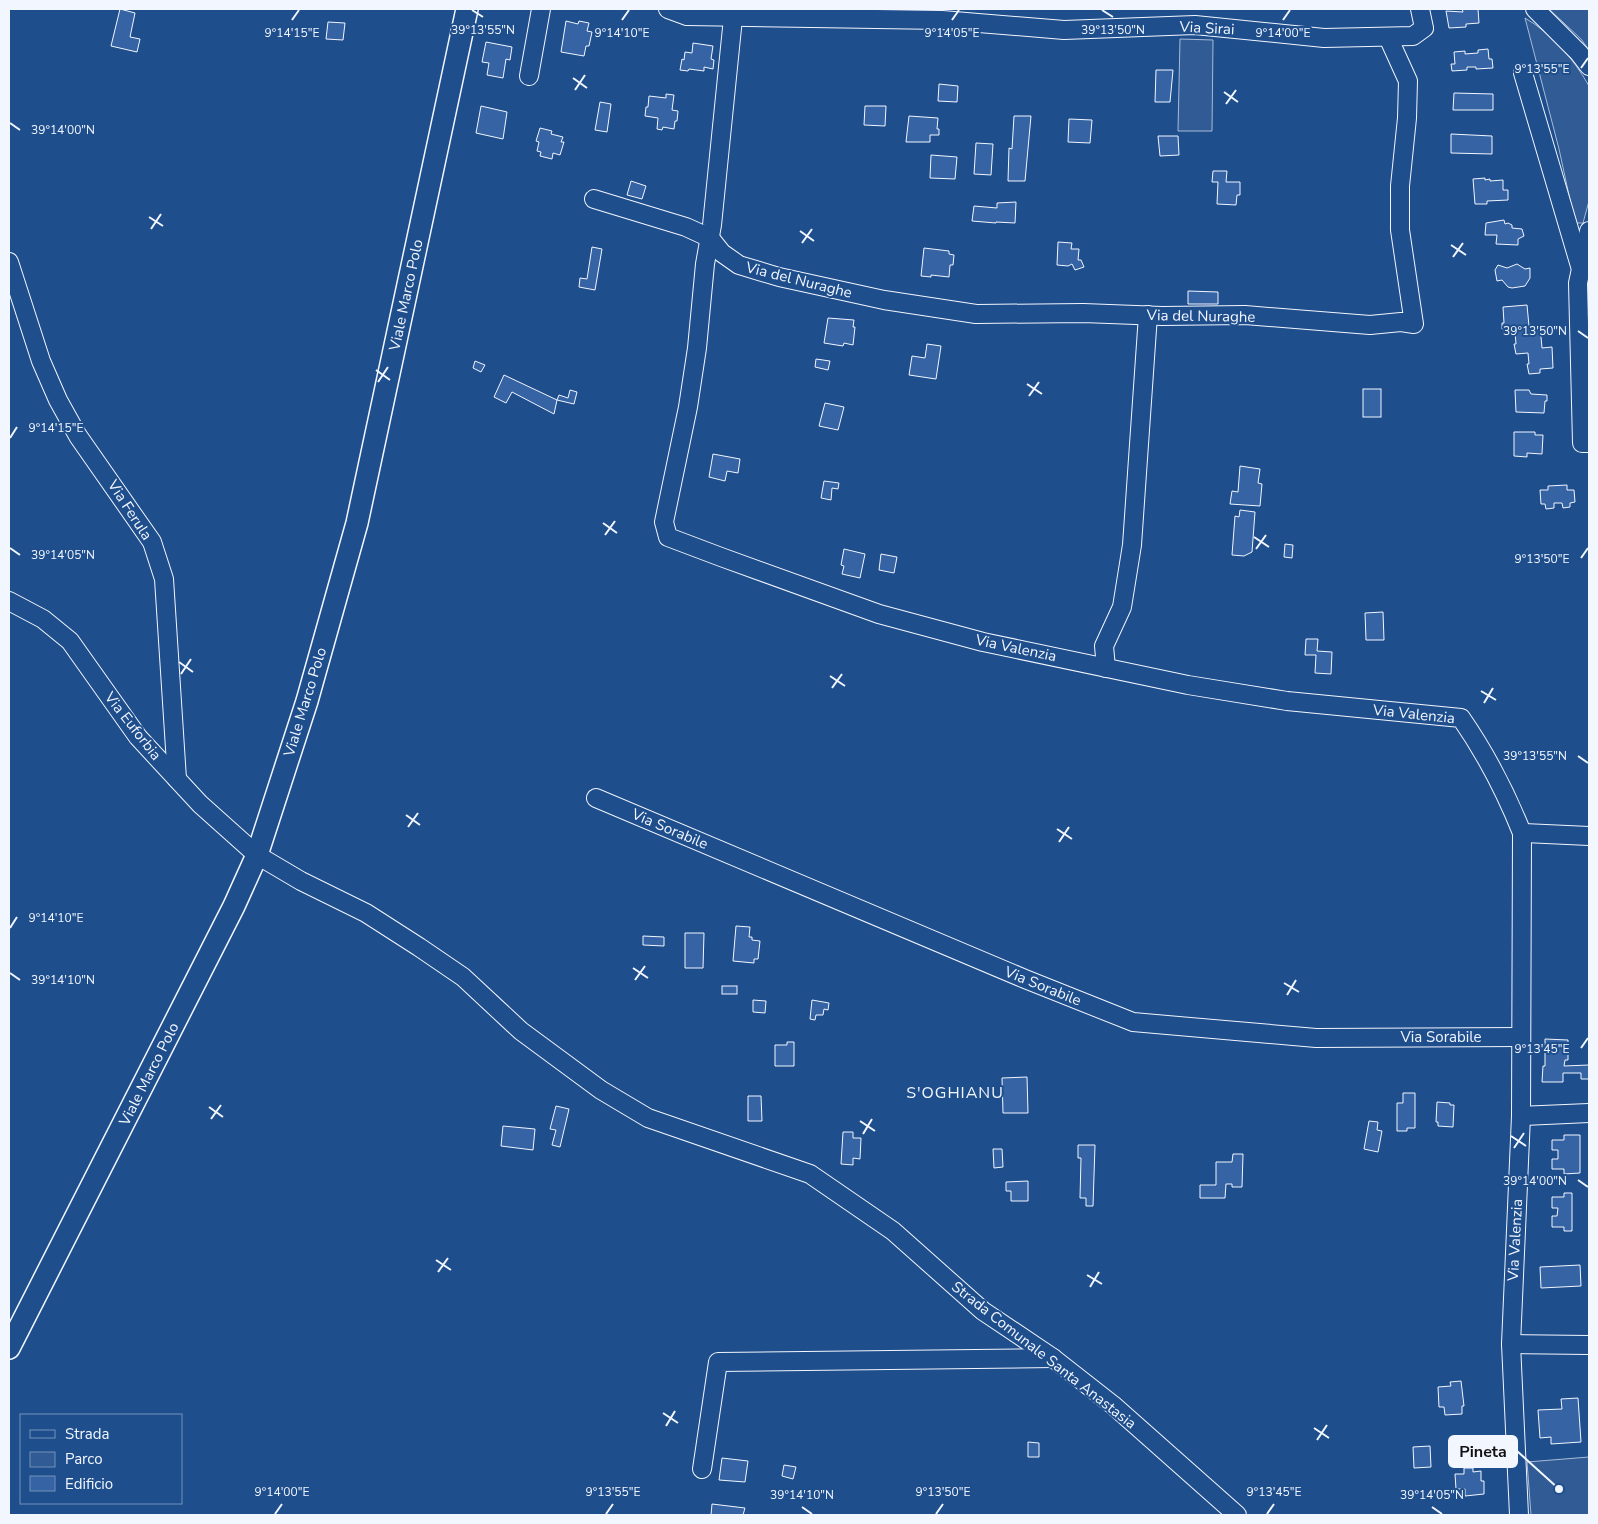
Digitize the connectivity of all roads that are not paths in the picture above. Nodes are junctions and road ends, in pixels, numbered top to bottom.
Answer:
1 (467, 9) edge
2 (541, 9) edge
3 (668, 9) edge
4 (1420, 9) edge
5 (1535, 9) edge
6 (732, 18) junction
7 (1388, 37) junction
8 (1589, 66) edge
9 (1523, 73) dead end
10 (529, 76) dead end
11 (594, 199) dead end
12 (1589, 231) edge
13 (710, 238) junction
14 (9, 262) edge
15 (1583, 281) edge
16 (1148, 315) junction
17 (1589, 444) edge
18 (9, 601) edge
19 (1106, 668) junction
20 (177, 779) junction
21 (596, 798) dead end
22 (1522, 833) junction
23 (1589, 836) edge
24 (257, 855) junction
25 (1521, 1037) junction
26 (1589, 1113) edge
27 (1521, 1116) junction
28 (1511, 1344) junction
29 (1589, 1345) edge
30 (9, 1348) edge
31 (1053, 1358) junction
32 (702, 1469) dead end
33 (1237, 1515) edge
34 (1519, 1515) edge

1 - 24 main road, Viale Marco Polo
2 - 10 street
3 - 6 street, Via Sirai
4 - 7 street, Via Sirai
5 - 8 street
6 - 7 street, Via Sirai
6 - 13 street
7 - 16 street, Via del Nuraghe
9 - 15 street
11 - 13 street, Via del Nuraghe
12 - 15 street
13 - 16 street, Via del Nuraghe
13 - 19 street, Via Valenzia
14 - 20 street, Via Ferula
15 - 17 street
16 - 19 street
18 - 20 street, Via Euforbia
19 - 22 street, Via Valenzia
20 - 24 street, Via Euforbia
21 - 25 street, Via Sorabile
22 - 23 street
22 - 25 street, Via Valenzia
24 - 30 main road, Viale Marco Polo
24 - 31 street, Strada Comunale Santa Anastasia
25 - 27 street, Via Valenzia
26 - 27 street
27 - 28 street, Via Valenzia
28 - 29 street
28 - 34 street, Via Valenzia
31 - 32 street
31 - 33 street, Strada Comunale Santa Anastasia

